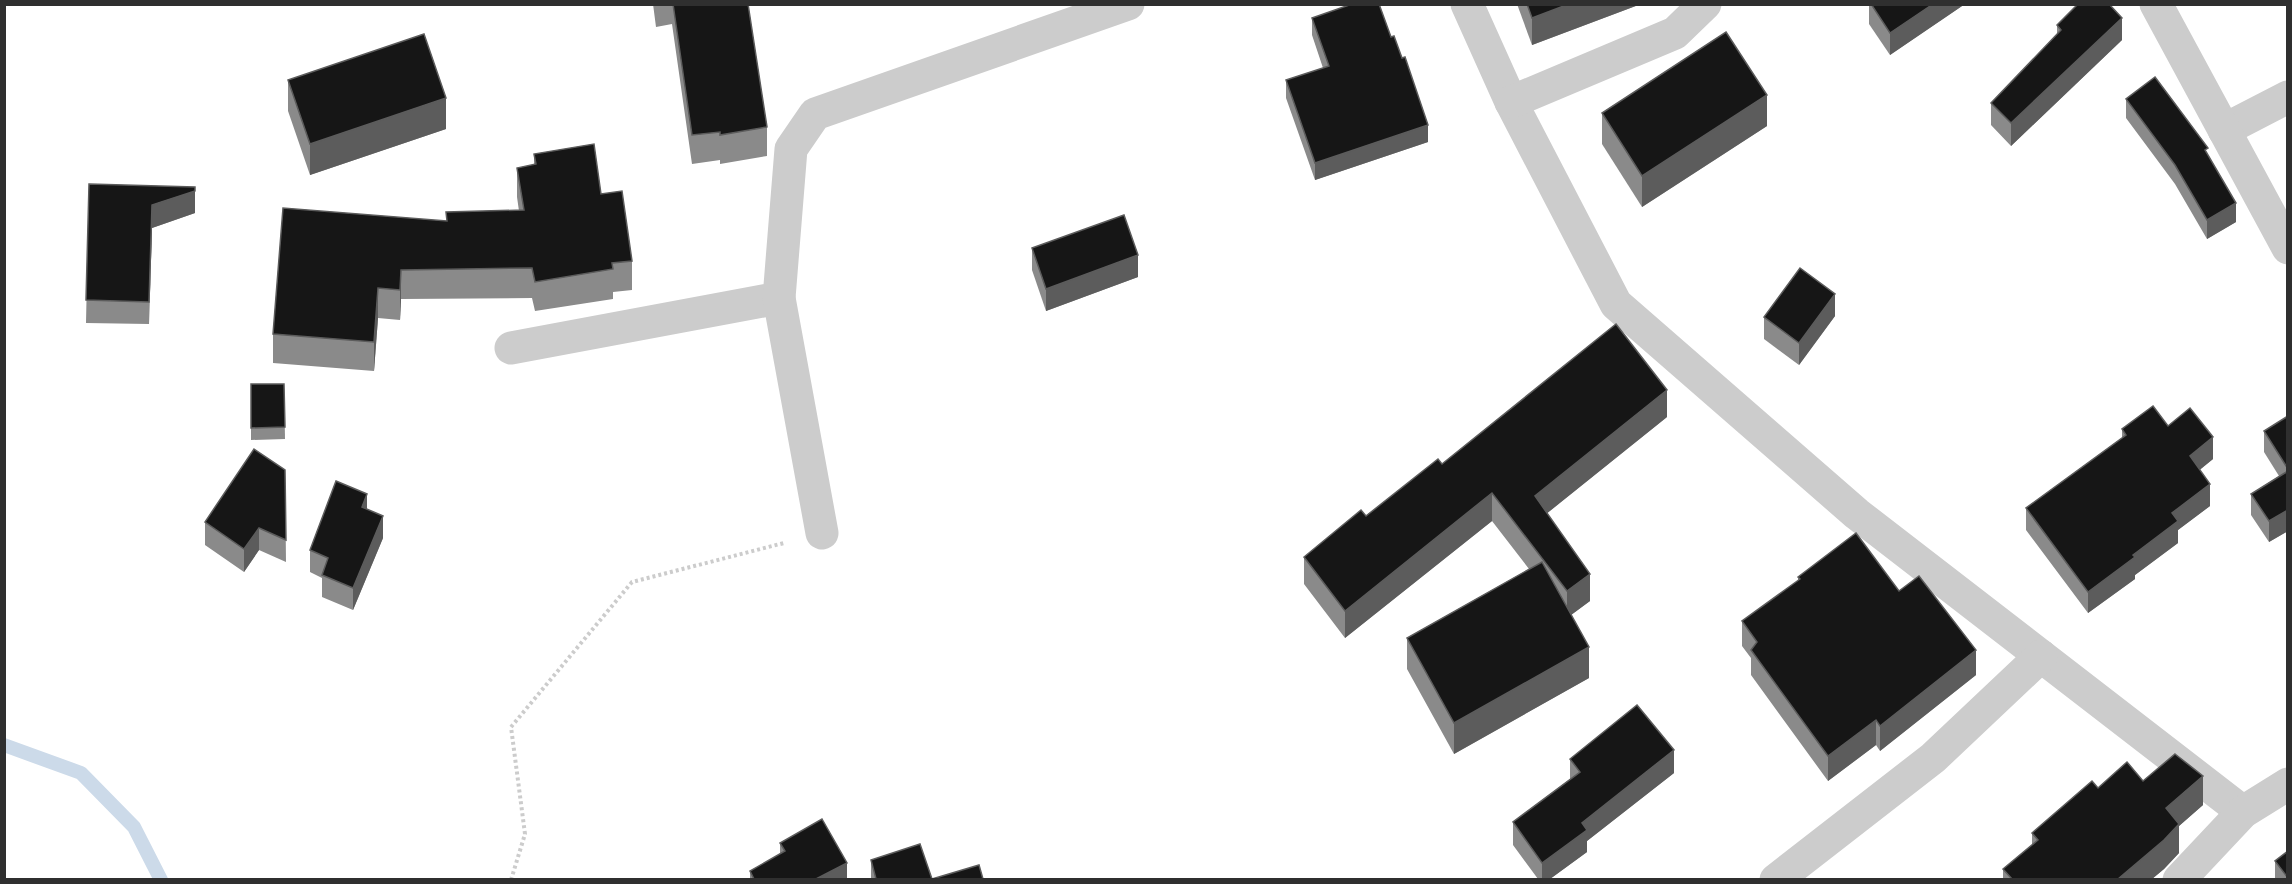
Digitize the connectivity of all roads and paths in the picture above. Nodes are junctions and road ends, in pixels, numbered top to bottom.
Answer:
1 (1128, 4) edge
2 (1467, 4) edge
3 (1705, 4) edge
4 (2156, 4) edge
5 (2288, 97) edge
6 (1511, 102) junction
7 (2224, 130) junction
8 (2288, 248) edge
9 (779, 298) junction
10 (511, 348) dead end
11 (822, 533) joint
12 (2041, 656) junction
13 (2288, 784) edge
14 (2243, 812) junction
15 (511, 879) edge
16 (1776, 879) edge
17 (2179, 879) edge

1 - 9 street
2 - 6 street
3 - 6 street
4 - 7 street
5 - 7 street
6 - 12 street
7 - 8 street
9 - 10 street
9 - 11 street
11 - 15 path
12 - 14 street
12 - 16 street
13 - 14 street
14 - 17 street

